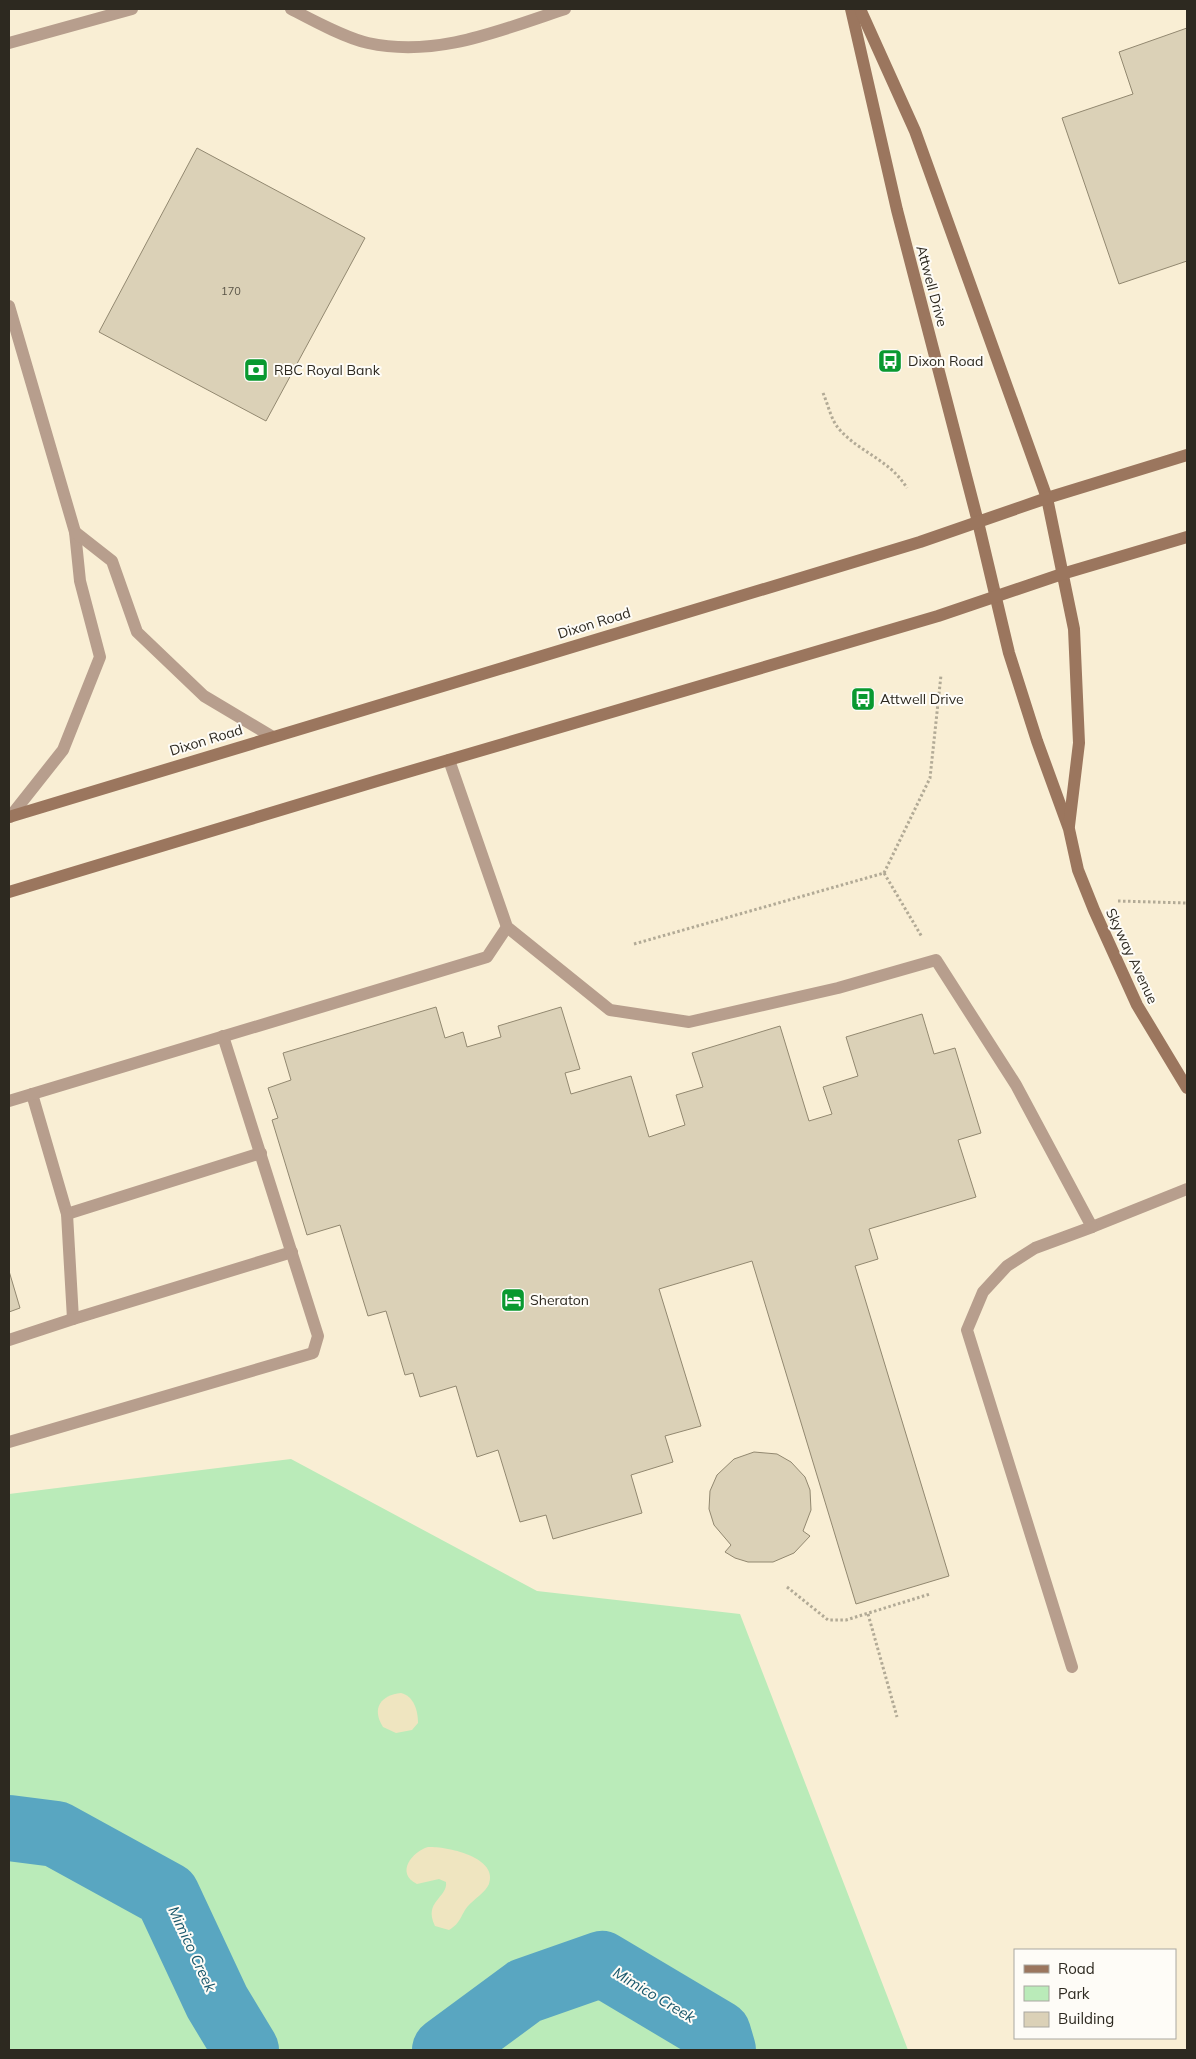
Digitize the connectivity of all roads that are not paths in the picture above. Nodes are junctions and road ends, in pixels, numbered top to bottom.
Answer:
1 (132, 9) edge
2 (291, 9) edge
3 (565, 9) edge
4 (851, 9) edge
5 (860, 9) edge
6 (9, 43) edge
7 (9, 306) edge
8 (1187, 456) edge
9 (1047, 498) junction
10 (978, 522) junction
11 (76, 532) junction
12 (1187, 537) edge
13 (1062, 574) junction
14 (995, 598) junction
15 (271, 736) junction
16 (448, 760) junction
17 (9, 817) edge
18 (1069, 829) junction
19 (9, 892) edge
20 (507, 926) junction
21 (223, 1036) junction
22 (1187, 1088) edge
23 (32, 1094) junction
24 (9, 1101) edge
25 (261, 1153) junction
26 (1187, 1189) edge
27 (67, 1214) junction
28 (1092, 1227) junction
29 (292, 1252) junction
30 (73, 1320) junction
31 (9, 1340) edge
32 (9, 1442) edge
33 (1072, 1667) dead end

1 - 6 lane
2 - 3 lane
4 - 10 main road, Attwell Drive
5 - 9 main road
7 - 11 lane
8 - 9 main road, Dixon Road
9 - 10 main road, Dixon Road
9 - 13 main road
10 - 14 main road, Attwell Drive
10 - 15 main road, Dixon Road
11 - 15 lane
11 - 17 lane
12 - 13 main road
13 - 14 main road
13 - 18 main road, Skyway Avenue
14 - 16 main road
14 - 18 main road, Skyway Avenue
15 - 17 main road, Dixon Road
16 - 19 main road
16 - 20 lane
18 - 22 main road, Skyway Avenue
20 - 21 lane
20 - 28 lane
21 - 23 lane
21 - 25 lane
23 - 24 lane
23 - 27 lane
25 - 27 lane
25 - 29 lane
26 - 28 lane
27 - 30 lane
28 - 33 lane
29 - 30 lane
29 - 32 lane
30 - 31 lane

